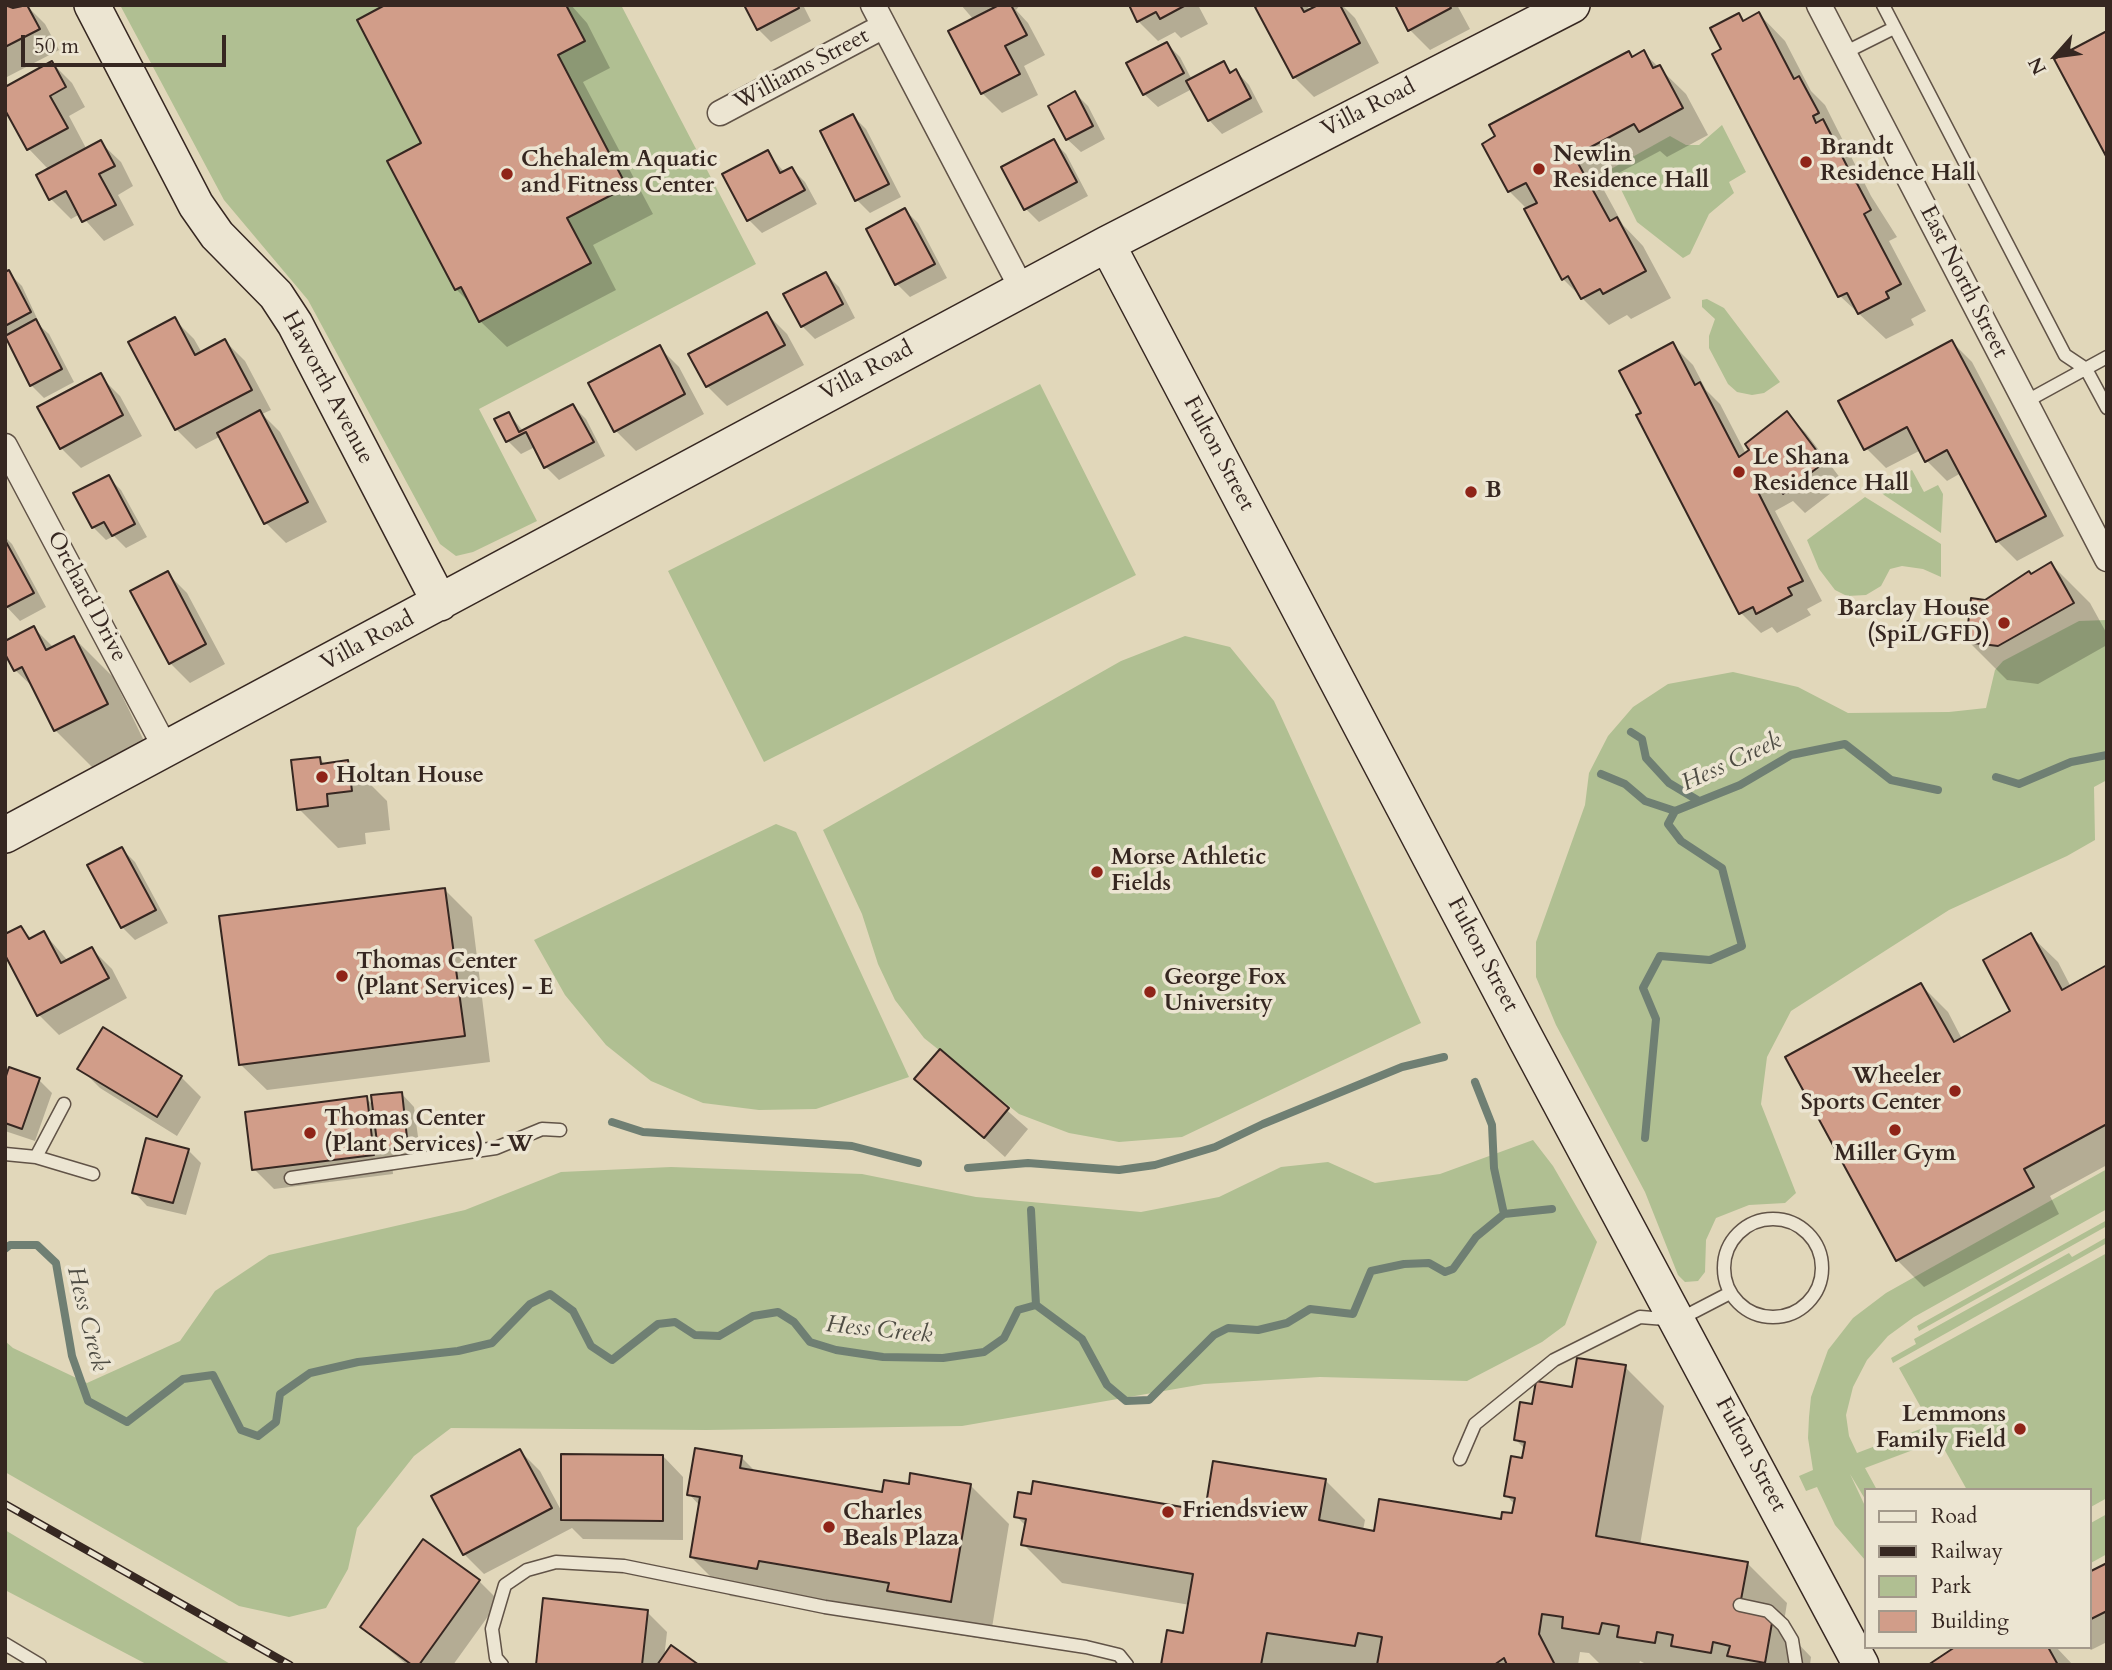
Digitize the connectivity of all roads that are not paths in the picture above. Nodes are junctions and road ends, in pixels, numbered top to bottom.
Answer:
1 (92, 5) edge
2 (1572, 5) edge
3 (1819, 5) edge
4 (1882, 5) edge
5 (879, 16) edge
6 (1894, 27) junction
7 (1844, 53) junction
8 (720, 113) dead end
9 (1107, 244) junction
10 (1022, 289) junction
11 (2107, 357) edge
12 (2086, 369) junction
13 (2025, 402) junction
14 (2107, 408) edge
15 (5, 446) edge
16 (2107, 559) edge
17 (440, 603) junction
18 (166, 748) junction
19 (7, 828) edge
20 (64, 1104) dead end
21 (560, 1130) dead end
22 (5, 1154) edge
23 (36, 1157) junction
24 (93, 1174) dead end
25 (291, 1178) dead end
26 (1730, 1293) junction
27 (1678, 1320) junction
28 (1460, 1459) dead end
29 (1740, 1605) dead end
30 (5, 1644) edge
31 (40, 1665) edge
32 (502, 1665) edge
33 (1127, 1665) edge
34 (1796, 1665) edge
35 (1861, 1665) edge

1 - 17 street, Haworth Avenue
2 - 9 street, Villa Road
3 - 7 street, East North Street
4 - 6 lane
5 - 8 street, Williams Street
5 - 10 street
6 - 7 lane
6 - 12 lane
7 - 13 street, East North Street
9 - 10 street, Villa Road
9 - 27 street, Fulton Street
10 - 17 street, Villa Road
11 - 12 lane
12 - 13 lane
12 - 14 lane
13 - 16 street, East North Street
15 - 18 street, Orchard Drive
17 - 18 street, Villa Road
18 - 19 street, Villa Road
20 - 23 lane
21 - 25 lane
22 - 23 lane
23 - 24 lane
26 - 26 lane
26 - 27 lane
27 - 28 lane
27 - 35 street, Fulton Street
29 - 34 lane
30 - 31 lane
32 - 33 lane

